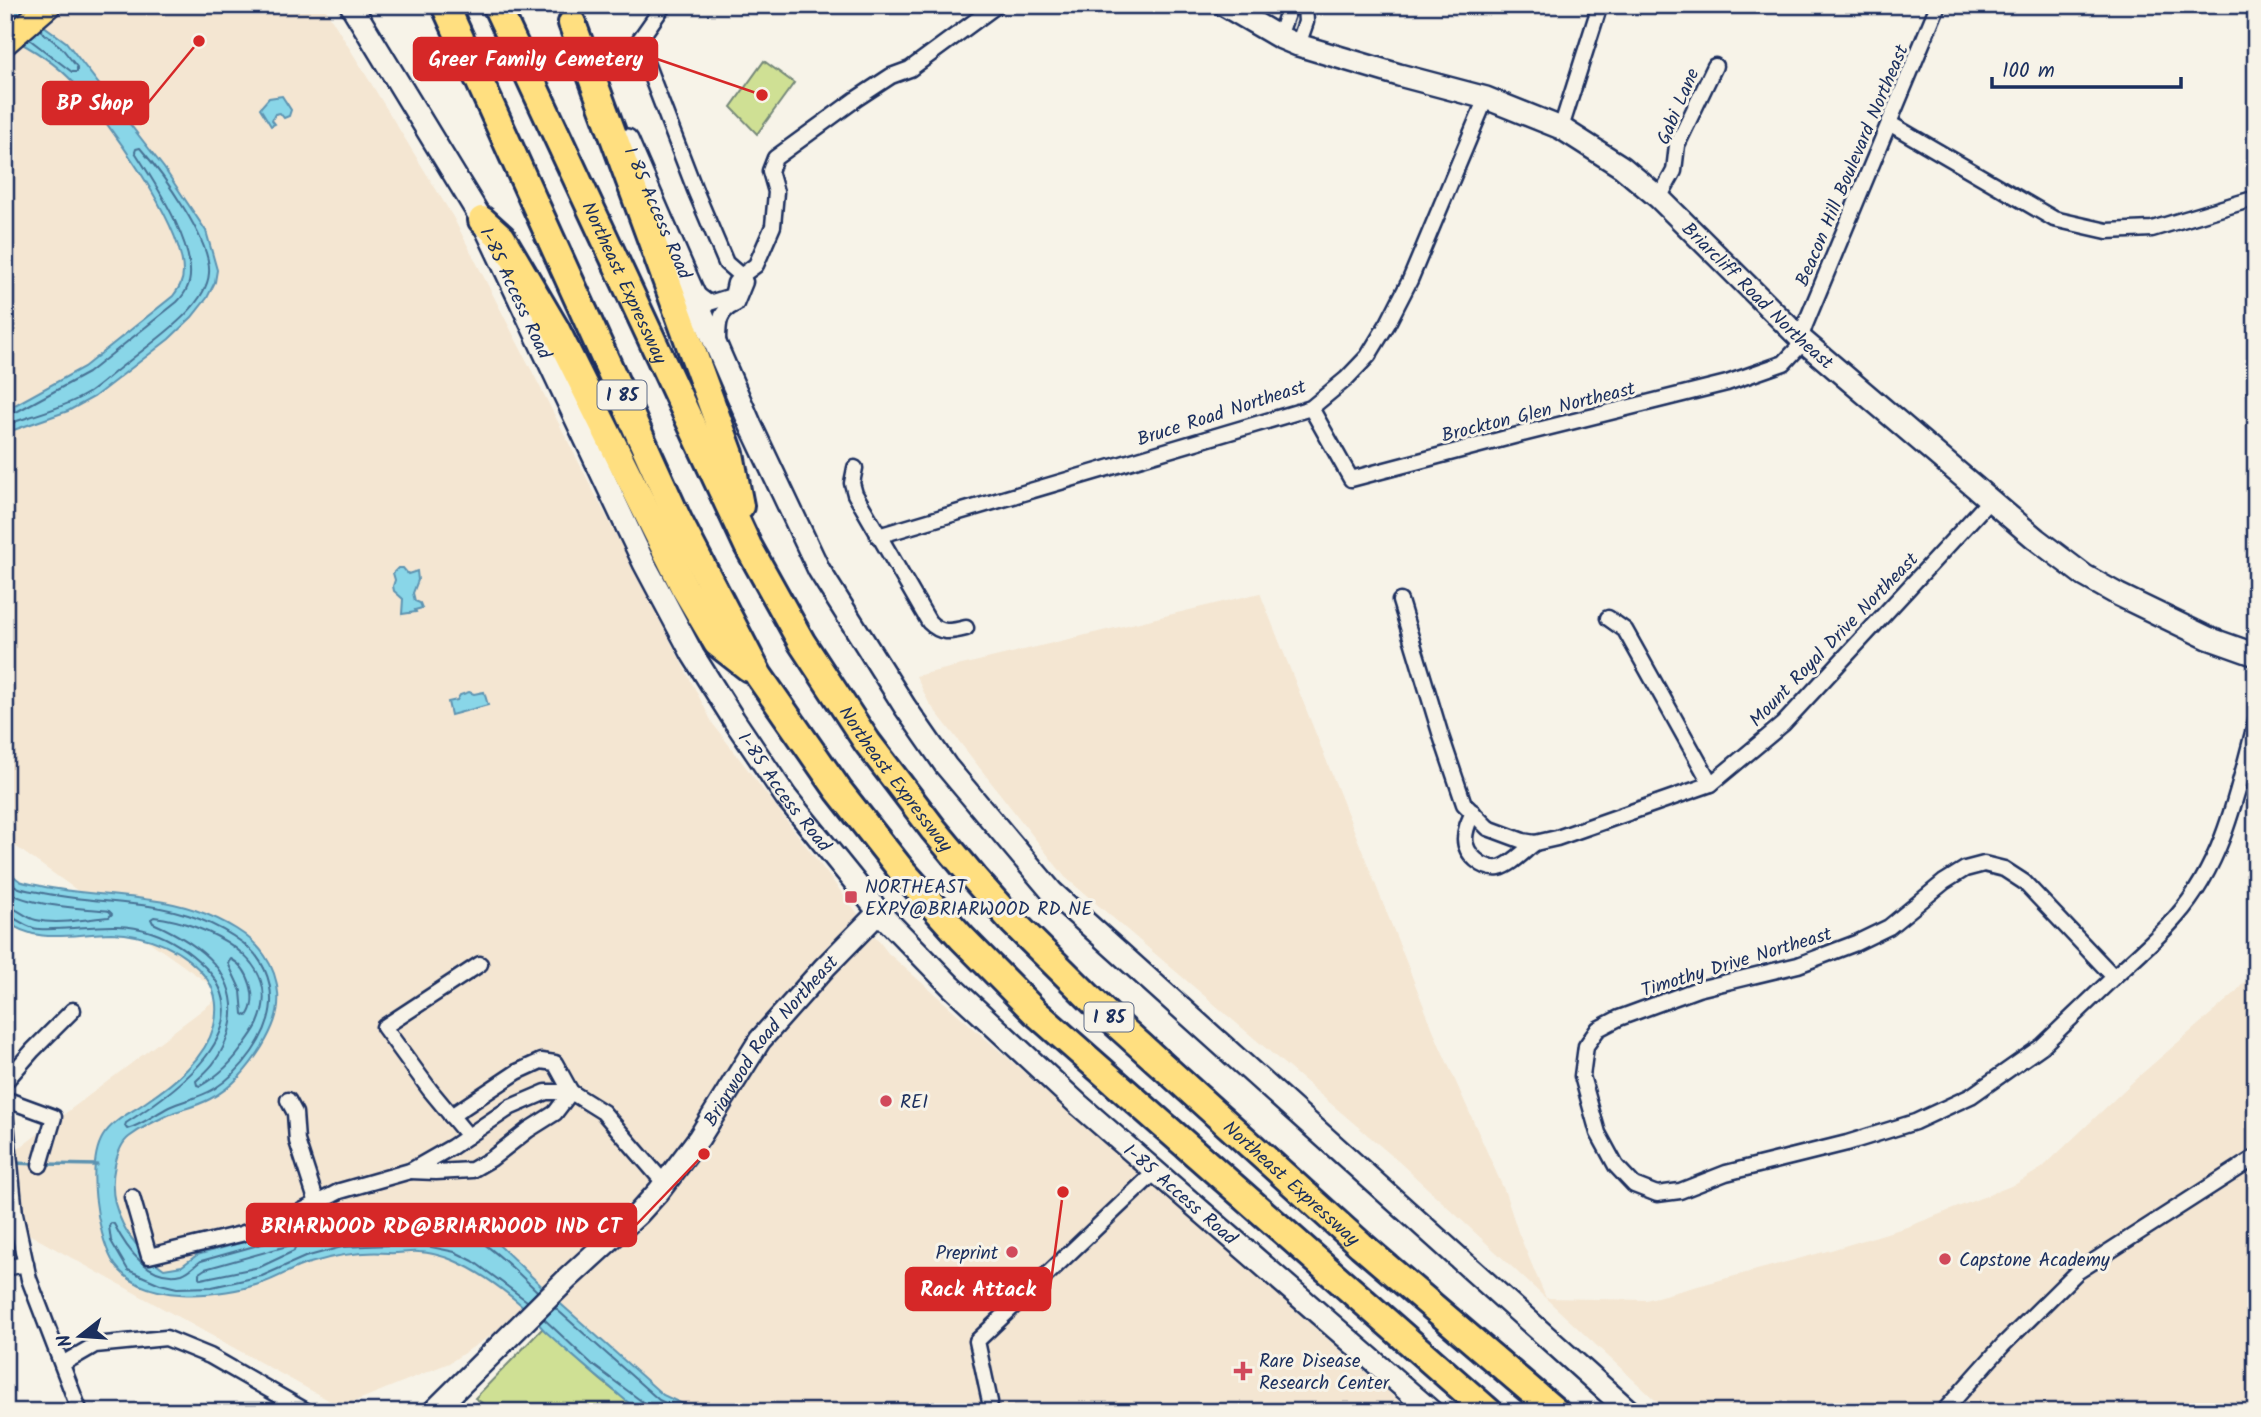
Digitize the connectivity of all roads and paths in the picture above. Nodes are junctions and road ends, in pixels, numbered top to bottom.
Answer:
1 (49, 5) edge
2 (351, 5) edge
3 (445, 5) edge
4 (496, 5) edge
5 (664, 5) edge
6 (997, 5) edge
7 (1224, 5) edge
8 (1290, 5) edge
9 (1305, 5) edge
10 (1600, 5) edge
11 (1938, 5) edge
12 (569, 14) edge
13 (1288, 41) junction
14 (5, 43) edge
15 (1715, 66) dead end
16 (1486, 98) junction
17 (1889, 123) junction
18 (1562, 128) junction
19 (1659, 198) junction
20 (2256, 198) edge
21 (482, 220) junction
22 (740, 276) junction
23 (692, 290) junction
24 (725, 304) junction
25 (1801, 339) junction
26 (718, 350) junction
27 (1311, 408) junction
28 (855, 468) dead end
29 (1989, 501) junction
30 (878, 536) junction
31 (748, 546) junction
32 (1400, 601) dead end
33 (1608, 618) dead end
34 (966, 628) dead end
35 (2256, 655) edge
36 (759, 676) junction
37 (2256, 721) edge
38 (1711, 784) junction
39 (1473, 812) junction
40 (1535, 843) junction
41 (879, 912) junction
42 (480, 964) dead end
43 (2114, 976) junction
44 (73, 1010) dead end
45 (5, 1082) edge
46 (571, 1093) junction
47 (5, 1099) edge
48 (289, 1100) dead end
49 (5, 1112) edge
50 (452, 1116) junction
51 (468, 1136) junction
52 (2256, 1157) edge
53 (40, 1165) dead end
54 (410, 1171) junction
55 (1156, 1171) junction
56 (665, 1184) junction
57 (132, 1197) dead end
58 (317, 1203) junction
59 (26, 1264) junction
60 (5, 1268) edge
61 (62, 1364) junction
62 (990, 1402) dead end
63 (80, 1412) edge
64 (308, 1412) edge
65 (433, 1412) edge
66 (1432, 1412) edge
67 (1489, 1412) edge
68 (1556, 1412) edge
69 (1630, 1412) edge
70 (1943, 1412) edge

1 - 14 main road
2 - 21 main road, I-85 Access Road
3 - 36 highway, I 85
4 - 31 highway, Northeast Expressway / I 85
5 - 22 street
6 - 22 street
7 - 13 main road, Briarcliff Road Northeast
8 - 13 street
9 - 13 street
10 - 18 street
11 - 17 street, Beacon Hill Boulevard Northeast
12 - 23 main road, I 85 Access Road
12 - 31 highway
13 - 16 main road, Briarcliff Road Northeast
15 - 19 street, Gabi Lane
16 - 18 main road, Briarcliff Road Northeast
16 - 27 street, Bruce Road Northeast
17 - 20 street
17 - 25 street, Beacon Hill Boulevard Northeast
18 - 19 main road, Briarcliff Road Northeast
19 - 25 main road, Briarcliff Road Northeast
21 - 36 highway
21 - 41 main road, I-85 Access Road
22 - 24 street
23 - 24 street
23 - 26 main road, I 85 Access Road
24 - 26 street
25 - 27 street, Brockton Glen Northeast
25 - 29 main road, Briarcliff Road Northeast
26 - 69 main road, I 85 Access Road
27 - 30 street, Bruce Road Northeast
28 - 30 street
29 - 35 main road, Briarcliff Road Northeast
29 - 38 street, Mount Royal Drive Northeast
30 - 34 street
31 - 68 highway, Northeast Expressway / I 85
32 - 39 street
33 - 38 street
36 - 67 highway, I 85
37 - 43 street, Timothy Drive Northeast
38 - 40 street, Mount Royal Drive Northeast
39 - 40 street
39 - 40 street
41 - 55 main road, I-85 Access Road
41 - 56 main road, Briarwood Road Northeast
42 - 50 street
43 - 43 street, Timothy Drive Northeast
44 - 45 street
46 - 50 street
46 - 51 street
46 - 54 street
46 - 56 street
47 - 53 street
48 - 58 street
49 - 59 street
50 - 51 street
51 - 54 street
52 - 70 street
54 - 58 street
55 - 62 street
55 - 66 main road, I-85 Access Road
56 - 65 main road, Briarwood Road Northeast
57 - 58 street
59 - 60 street
59 - 61 street
61 - 63 street
61 - 64 street

